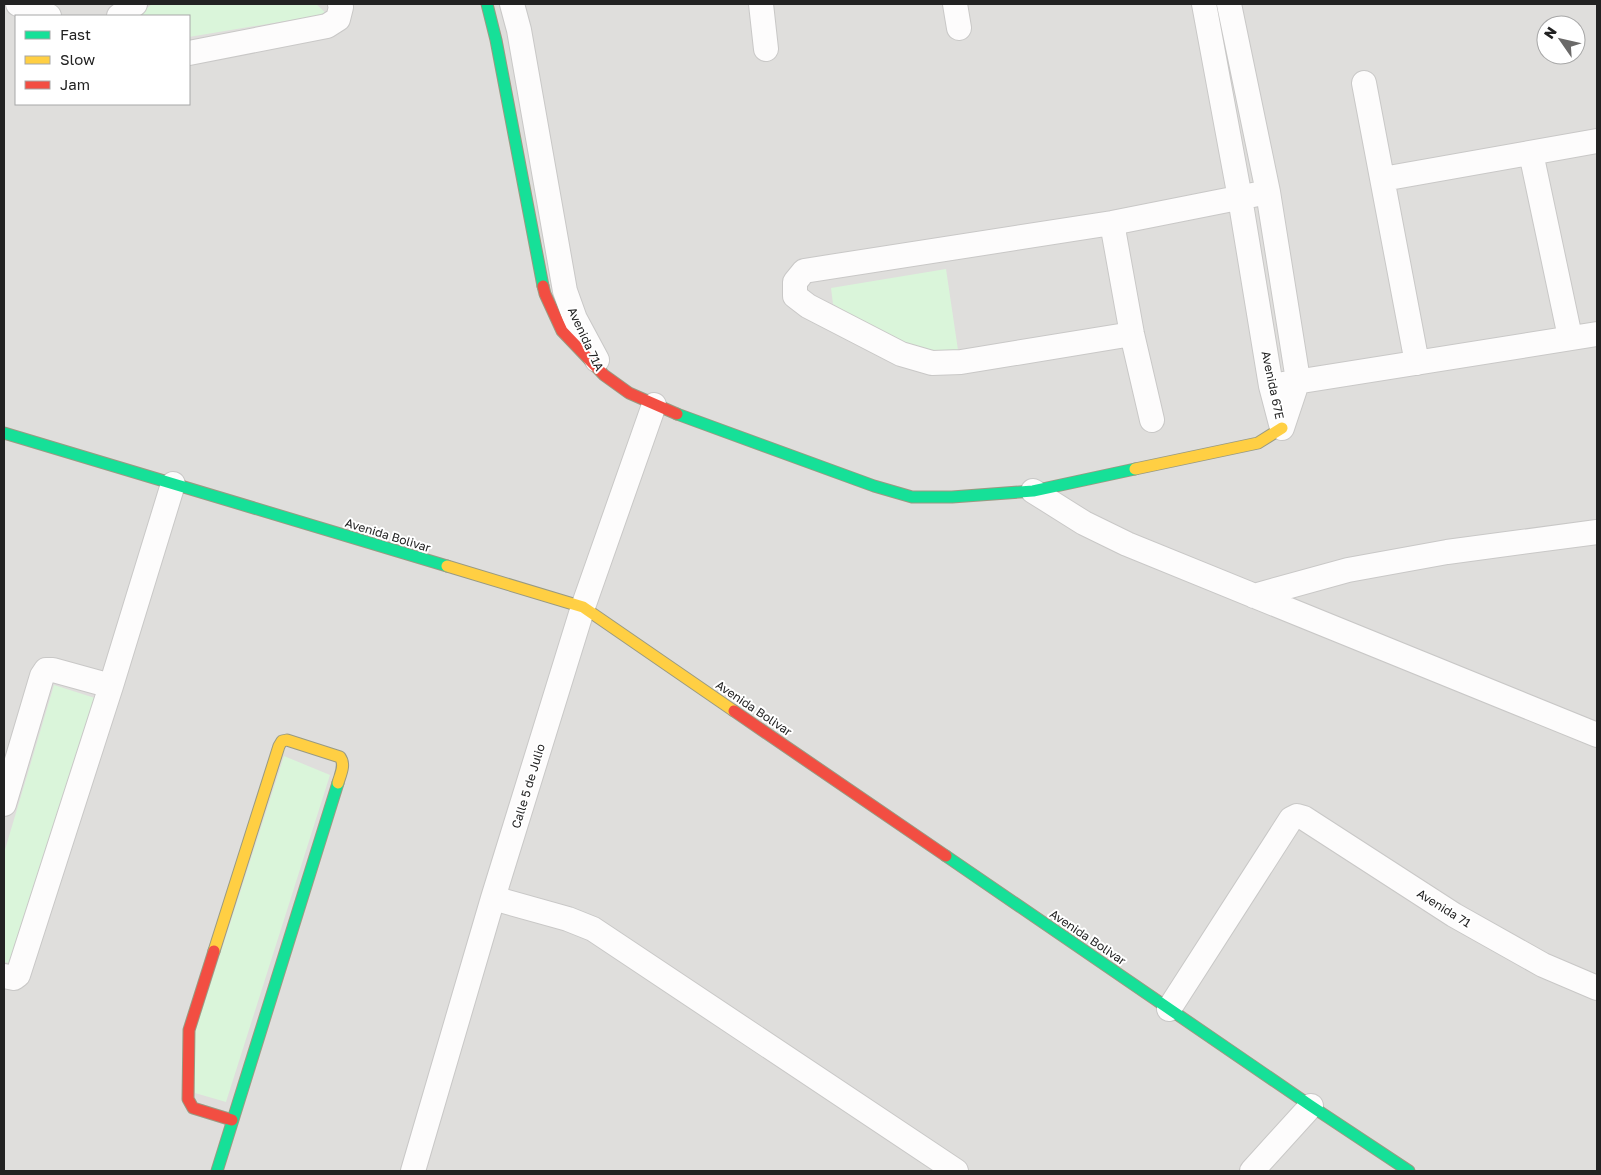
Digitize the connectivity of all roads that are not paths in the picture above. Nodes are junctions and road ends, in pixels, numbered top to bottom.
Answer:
1 (18, 4) edge
2 (135, 4) edge
3 (340, 4) edge
4 (487, 4) edge
5 (512, 4) edge
6 (762, 4) edge
7 (955, 4) edge
8 (1204, 4) edge
9 (1229, 4) edge
10 (46, 15) edge
11 (121, 15) edge
12 (959, 28) dead end
13 (766, 49) dead end
14 (190, 53) edge
15 (1364, 83) dead end
16 (1597, 141) edge
17 (1531, 153) junction
18 (1384, 179) junction
19 (1268, 192) junction
20 (1240, 198) junction
21 (1112, 223) junction
22 (1132, 334) junction
23 (1597, 334) edge
24 (1570, 337) junction
25 (1417, 363) junction
26 (604, 375) junction
27 (1298, 380) junction
28 (1271, 386) junction
29 (654, 405) junction
30 (1152, 420) dead end
31 (1282, 428) junction
32 (4, 433) edge
33 (173, 484) junction
34 (1033, 491) junction
35 (1597, 532) edge
36 (1254, 596) junction
37 (583, 607) junction
38 (111, 686) junction
39 (1597, 735) edge
40 (4, 804) edge
41 (493, 898) junction
42 (4, 976) edge
43 (1597, 988) edge
44 (1169, 1009) junction
45 (1311, 1106) junction
46 (232, 1120) junction
47 (217, 1171) edge
48 (413, 1171) edge
49 (956, 1171) edge
50 (1252, 1171) edge
51 (1409, 1171) edge

1 - 10 street
2 - 11 street
3 - 14 street
4 - 26 street, Avenida 71A
5 - 26 street, Avenida 71A
6 - 13 street
7 - 12 street
8 - 20 street, Avenida 67E
9 - 19 street, Avenida 67E
15 - 18 street
16 - 17 street
17 - 18 street
17 - 24 street
18 - 25 street
19 - 20 street
19 - 27 street, Avenida 67E
20 - 21 street
20 - 28 street, Avenida 67E
21 - 22 street
21 - 22 street
22 - 30 street
23 - 24 street
24 - 25 street
25 - 27 street
26 - 29 street
27 - 28 street
27 - 31 street, Avenida 67E
28 - 31 street, Avenida 67E
29 - 34 street
29 - 37 street, Calle 5 de Julio
31 - 34 street
32 - 33 street, Avenida Bolivar
33 - 37 street, Avenida Bolivar
33 - 38 street
34 - 36 street
35 - 36 street
36 - 39 street
37 - 41 street, Calle 5 de Julio
37 - 44 street, Avenida Bolivar
38 - 40 street
38 - 42 street
41 - 48 street, Calle 5 de Julio
41 - 49 street
43 - 44 street, Avenida 71
44 - 45 street, Avenida Bolivar
45 - 50 street
45 - 51 street, Avenida Bolivar
46 - 46 street
46 - 47 street

